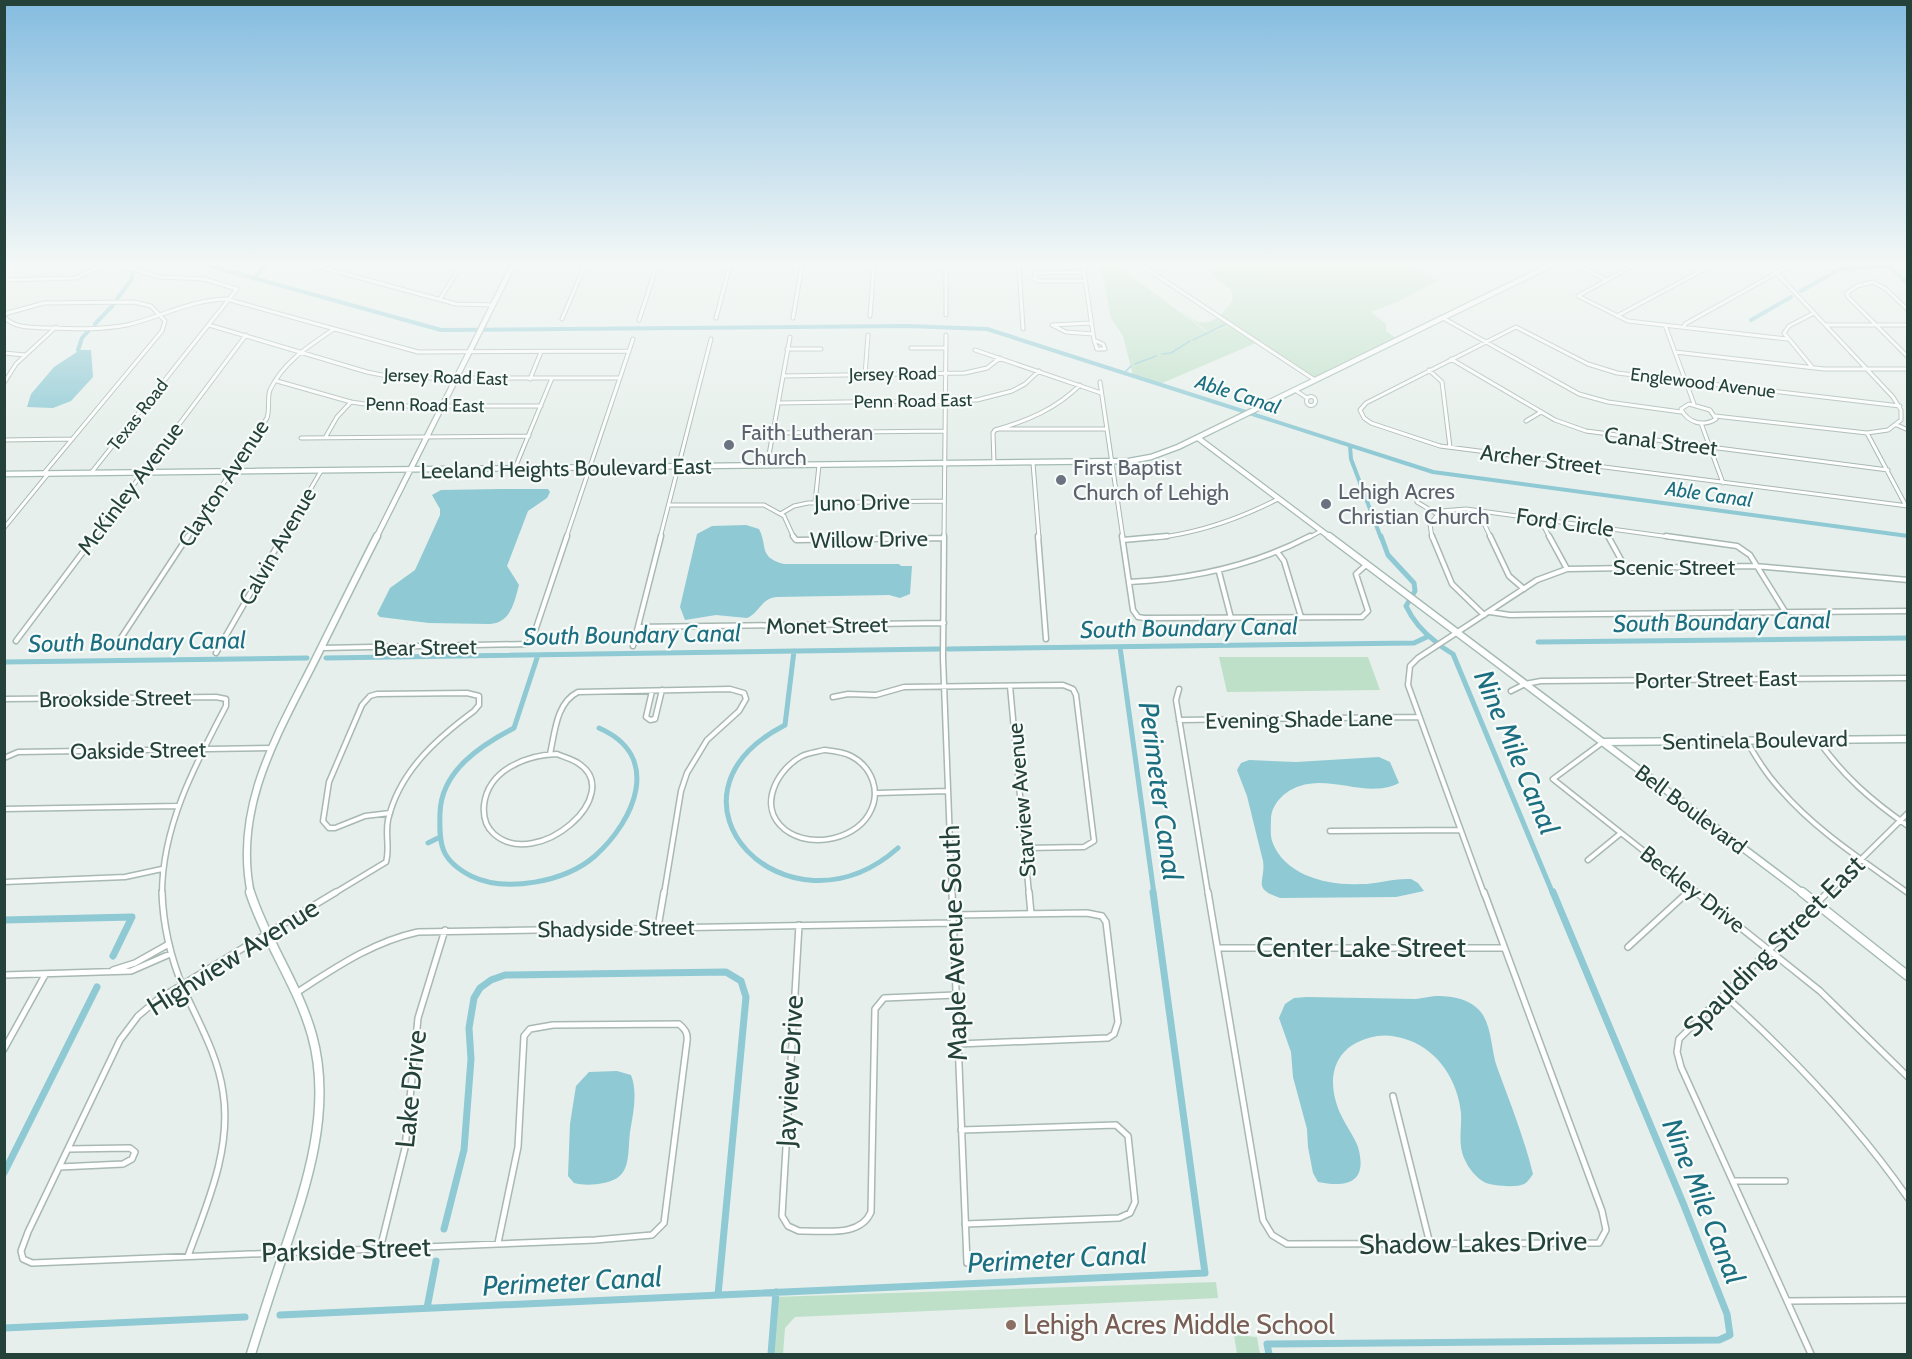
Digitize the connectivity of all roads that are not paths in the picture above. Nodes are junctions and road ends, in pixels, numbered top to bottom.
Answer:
1 (54, 328) edge
2 (163, 328) edge
3 (206, 328) edge
4 (222, 328) edge
5 (481, 328) edge
6 (1057, 328) edge
7 (1092, 328) edge
8 (1237, 328) edge
9 (1422, 328) edge
10 (1461, 328) edge
11 (1513, 328) edge
12 (1519, 328) edge
13 (1666, 328) edge
14 (1696, 328) edge
15 (1787, 328) edge
16 (1829, 328) edge
17 (1879, 328) edge
18 (334, 329) joint
19 (1093, 334) junction
20 (246, 335) junction
21 (868, 335) dead end
22 (946, 335) dead end
23 (790, 337) dead end
24 (633, 339) dead end
25 (711, 339) dead end
26 (1787, 339) junction
27 (1094, 340) dead end
28 (1484, 342) junction
29 (911, 348) dead end
30 (946, 348) junction
31 (787, 349) junction
32 (821, 349) dead end
33 (975, 350) dead end
34 (300, 351) junction
35 (628, 351) junction
36 (541, 352) junction
37 (1675, 352) junction
38 (4, 353) edge
39 (469, 353) junction
40 (26, 355) junction
41 (1908, 357) edge
42 (1000, 358) junction
43 (1451, 359) junction
44 (1813, 368) junction
45 (1867, 369) junction
46 (1908, 369) edge
47 (1429, 370) junction
48 (1039, 371) junction
49 (946, 374) junction
50 (865, 375) junction
51 (783, 376) junction
52 (6, 378) edge
53 (552, 378) junction
54 (619, 378) junction
55 (456, 379) junction
56 (530, 379) junction
57 (1316, 380) junction
58 (277, 381) junction
59 (1686, 381) junction
60 (1100, 382) dead end
61 (4, 383) edge
62 (1080, 385) junction
63 (1295, 390) junction
64 (1102, 393) junction
65 (1306, 398) dead end
66 (351, 402) junction
67 (945, 402) junction
68 (778, 403) junction
69 (1694, 404) junction
70 (541, 406) junction
71 (1900, 406) junction
72 (442, 407) junction
73 (1541, 412) junction
74 (1681, 412) junction
75 (1715, 416) junction
76 (1526, 421) dead end
77 (1701, 423) junction
78 (1897, 425) junction
79 (999, 429) junction
80 (1107, 429) junction
81 (1908, 430) edge
82 (945, 431) junction
83 (773, 433) junction
84 (1868, 433) junction
85 (529, 436) junction
86 (427, 437) junction
87 (301, 438) dead end
88 (325, 438) junction
89 (1198, 438) junction
90 (72, 439) junction
91 (4, 440) edge
92 (1450, 447) junction
93 (1710, 448) junction
94 (1112, 462) junction
95 (994, 463) junction
96 (1033, 463) junction
97 (945, 464) junction
98 (819, 465) junction
99 (767, 466) junction
100 (678, 467) junction
101 (516, 468) junction
102 (589, 468) junction
103 (410, 470) junction
104 (1888, 470) junction
105 (321, 471) junction
106 (231, 472) junction
107 (91, 473) junction
108 (141, 473) junction
109 (4, 474) edge
110 (46, 474) junction
111 (1723, 483) junction
112 (1278, 499) junction
113 (944, 501) junction
114 (1417, 502) dead end
115 (814, 503) junction
116 (669, 505) junction
117 (1907, 506) edge
118 (1478, 510) junction
119 (782, 513) junction
120 (1437, 514) junction
121 (1540, 519) junction
122 (1603, 527) junction
123 (4, 528) edge
124 (1321, 531) junction
125 (944, 538) junction
126 (1123, 540) junction
127 (1744, 549) joint
128 (1278, 553) junction
129 (1366, 565) junction
130 (1755, 566) junction
131 (1625, 567) junction
132 (1567, 569) junction
133 (1219, 572) junction
134 (1908, 580) edge
135 (1129, 582) junction
136 (1524, 589) junction
137 (1908, 611) edge
138 (1490, 612) junction
139 (1786, 612) junction
140 (1484, 615) junction
141 (1301, 617) junction
142 (1231, 618) junction
143 (944, 623) junction
144 (638, 627) junction
145 (1457, 633) junction
146 (1046, 639) dead end
147 (16, 641) dead end
148 (633, 646) dead end
149 (115, 647) dead end
150 (321, 648) junction
151 (216, 652) dead end
152 (1908, 678) edge
153 (1525, 684) junction
154 (944, 686) junction
155 (1010, 686) junction
156 (1179, 689) dead end
157 (662, 690) junction
158 (652, 691) junction
159 (1511, 691) dead end
160 (833, 697) dead end
161 (4, 699) edge
162 (1419, 717) junction
163 (1179, 720) junction
164 (1908, 739) edge
165 (1746, 740) junction
166 (1817, 740) junction
167 (1603, 742) junction
168 (273, 748) junction
169 (203, 749) junction
170 (550, 754) junction
171 (4, 758) edge
172 (948, 791) junction
173 (877, 793) junction
174 (177, 806) junction
175 (4, 809) edge
176 (390, 813) junction
177 (1908, 813) edge
178 (1899, 820) junction
179 (1908, 826) edge
180 (1460, 830) junction
181 (1330, 831) dead end
182 (1621, 833) junction
183 (1025, 848) junction
184 (1861, 859) junction
185 (1588, 860) dead end
186 (162, 869) junction
187 (4, 882) edge
188 (1692, 889) junction
189 (1908, 892) edge
190 (1816, 903) junction
191 (1031, 914) junction
192 (953, 915) junction
193 (953, 922) junction
194 (799, 925) junction
195 (657, 927) junction
196 (445, 930) junction
197 (266, 936) junction
198 (167, 945) junction
199 (1628, 947) dead end
200 (1218, 948) junction
201 (1504, 948) junction
202 (1769, 950) junction
203 (170, 954) junction
204 (107, 972) junction
205 (45, 974) junction
206 (4, 975) edge
207 (1908, 976) edge
208 (182, 986) junction
209 (295, 994) junction
210 (956, 995) junction
211 (1724, 995) junction
212 (958, 1044) junction
213 (4, 1049) edge
214 (1908, 1077) edge
215 (1393, 1096) dead end
216 (961, 1130) junction
217 (68, 1149) junction
218 (60, 1167) junction
219 (1733, 1181) junction
220 (1785, 1181) dead end
221 (1908, 1198) edge
222 (965, 1224) junction
223 (498, 1243) junction
224 (1430, 1244) junction
225 (380, 1249) junction
226 (284, 1253) junction
227 (188, 1257) junction
228 (23, 1258) joint
229 (967, 1263) dead end
230 (1908, 1300) edge
231 (1787, 1301) junction
232 (251, 1354) edge
233 (1811, 1354) edge

1 - 40 street
2 - 90 street
3 - 107 street, Texas Road
4 - 20 street, Jersey Road East
5 - 39 street
6 - 19 street
7 - 19 street
8 - 57 street
9 - 57 street, Leeland Heights Boulevard East
10 - 28 street
11 - 28 street, Archer Street
12 - 59 street, Englewood Avenue
13 - 37 street
14 - 26 street
15 - 26 street
16 - 45 street
17 - 41 street
18 - 34 street, Clayton Avenue
18 - 39 street
19 - 27 street
20 - 34 street, Jersey Road East
20 - 108 street, McKinley Avenue
21 - 50 street
22 - 30 street, Maple Avenue South
23 - 31 street
24 - 35 street
25 - 100 street
26 - 44 street
28 - 43 street, Archer Street
28 - 74 street
29 - 30 street
30 - 49 street, Maple Avenue South
31 - 32 street
31 - 51 street
33 - 42 street
34 - 55 street, Jersey Road East
34 - 58 street, Clayton Avenue
35 - 36 street
35 - 54 street
36 - 39 street
36 - 56 street
37 - 44 street
37 - 59 street
38 - 40 street
39 - 55 street
40 - 52 street
42 - 48 street
42 - 49 street, Jersey Road
43 - 47 street, Archer Street
43 - 73 street, Canal Street
44 - 45 street
45 - 46 street
45 - 71 street
47 - 92 street
47 - 92 street, Archer Street
48 - 62 street
48 - 67 street, Penn Road East
49 - 50 street, Jersey Road
49 - 67 street, Maple Avenue South
50 - 51 street, Jersey Road
51 - 68 street
52 - 61 street
53 - 54 street, Jersey Road East
53 - 56 street, Jersey Road East
53 - 70 street
54 - 102 street
55 - 56 street, Jersey Road East
55 - 72 street
57 - 63 street, Leeland Heights Boulevard East
58 - 66 street, Penn Road East
58 - 106 street, Clayton Avenue
59 - 69 street
59 - 71 street, Englewood Avenue
60 - 64 street
62 - 64 street
62 - 79 street
63 - 65 street
63 - 89 street, Leeland Heights Boulevard East
64 - 80 street
66 - 72 street, Penn Road East
66 - 88 street
67 - 68 street, Penn Road East
67 - 82 street, Maple Avenue South
68 - 83 street
69 - 74 street
69 - 75 street
70 - 72 street, Penn Road East
70 - 85 street
71 - 78 street
72 - 86 street
73 - 76 street
73 - 93 street, Canal Street
74 - 77 street
75 - 77 street
75 - 84 street
77 - 93 street
78 - 81 street
78 - 84 street
79 - 80 street
79 - 95 street
80 - 94 street
82 - 83 street
82 - 97 street, Maple Avenue South
83 - 99 street
84 - 104 street
85 - 86 street
85 - 101 street
86 - 88 street
86 - 103 street
87 - 88 street
89 - 94 street, Leeland Heights Boulevard East
89 - 112 street, Bell Boulevard
90 - 91 street
90 - 110 street
92 - 111 street, Archer Street
93 - 104 street, Canal Street
93 - 111 street
94 - 96 street, Leeland Heights Boulevard East
94 - 126 street
95 - 96 street, Leeland Heights Boulevard East
95 - 97 street, Leeland Heights Boulevard East
96 - 146 street
97 - 98 street, Leeland Heights Boulevard East
97 - 113 street, Maple Avenue South
98 - 99 street, Leeland Heights Boulevard East
98 - 115 street
99 - 100 street, Leeland Heights Boulevard East
100 - 102 street, Leeland Heights Boulevard East
100 - 116 street
101 - 102 street, Leeland Heights Boulevard East
101 - 103 street, Leeland Heights Boulevard East
102 - 150 street, Bear Street
103 - 105 street, Leeland Heights Boulevard East
103 - 150 street
104 - 117 street
105 - 106 street, Leeland Heights Boulevard East
105 - 151 street, Calvin Avenue
106 - 108 street, Leeland Heights Boulevard East
106 - 149 street, Clayton Avenue
107 - 108 street, Leeland Heights Boulevard East
107 - 110 street, Leeland Heights Boulevard East
108 - 147 street, McKinley Avenue
109 - 110 street, Leeland Heights Boulevard East
110 - 123 street
111 - 117 street, Archer Street
112 - 124 street, Bell Boulevard
112 - 126 street
113 - 115 street, Juno Drive
113 - 125 street, Maple Avenue South
114 - 120 street
115 - 119 street, Juno Drive
116 - 119 street, Willow Drive
116 - 144 street
118 - 120 street, Ford Circle
118 - 121 street, Ford Circle
118 - 136 street
119 - 125 street, Willow Drive
120 - 140 street
121 - 122 street, Ford Circle
121 - 132 street
122 - 127 street, Ford Circle
122 - 131 street
124 - 128 street
124 - 129 street, Bell Boulevard
125 - 143 street, Maple Avenue South
126 - 135 street
127 - 130 street
128 - 133 street
128 - 141 street
129 - 141 street
129 - 145 street, Bell Boulevard
130 - 131 street, Scenic Street
130 - 134 street, Scenic Street
130 - 139 street
131 - 132 street, Scenic Street
132 - 136 street, Scenic Street
133 - 135 street
133 - 142 street
135 - 142 street
136 - 138 street, Scenic Street
137 - 139 street
138 - 139 street
138 - 140 street, Scenic Street
140 - 145 street, Scenic Street
141 - 142 street
143 - 144 street, Monet Street
143 - 154 street, Maple Avenue South
144 - 148 street
145 - 153 street, Bell Boulevard
145 - 162 street, Shadow Lakes Drive
150 - 168 street
152 - 153 street, Porter Street East
153 - 159 street
153 - 167 street, Bell Boulevard
154 - 155 street
154 - 160 street
154 - 172 street, Maple Avenue South
155 - 183 street, Starview Avenue
155 - 183 street
156 - 163 street, Shadow Lakes Drive
157 - 158 street
157 - 158 street
157 - 195 street
158 - 170 street
161 - 169 street, Brookside Street
162 - 163 street, Evening Shade Lane
162 - 180 street, Shadow Lakes Drive
163 - 200 street, Shadow Lakes Drive
164 - 166 street, Sentinela Boulevard
165 - 166 street, Sentinela Boulevard
165 - 167 street, Sentinela Boulevard
165 - 184 street
166 - 178 street
167 - 182 street, Beckley Drive
167 - 190 street, Bell Boulevard
168 - 169 street, Oakside Street
168 - 197 street
169 - 171 street, Oakside Street
169 - 174 street
170 - 170 street
172 - 173 street
172 - 192 street, Maple Avenue South
173 - 173 street
174 - 175 street
174 - 186 street
176 - 176 street, Highview Avenue
176 - 197 street, Highview Avenue
177 - 178 street, Spaulding Street East
178 - 179 street
178 - 184 street, Spaulding Street East
180 - 181 street
180 - 201 street, Shadow Lakes Drive
182 - 185 street
182 - 188 street, Beckley Drive
183 - 191 street, Starview Avenue
184 - 189 street
184 - 190 street, Spaulding Street East
186 - 187 street
186 - 198 street
188 - 199 street
188 - 202 street, Beckley Drive
190 - 202 street, Spaulding Street East
190 - 207 street, Bell Boulevard
191 - 192 street
191 - 212 street
192 - 193 street, Maple Avenue South
193 - 194 street, Shadyside Street
193 - 210 street, Maple Avenue South
194 - 195 street, Shadyside Street
194 - 210 street, Jayview Drive
195 - 196 street, Shadyside Street
196 - 209 street, Shadyside Street
196 - 225 street, Lake Drive
197 - 208 street, Highview Avenue
197 - 209 street
198 - 203 street
198 - 204 street
200 - 201 street, Center Lake Street
200 - 224 street, Shadow Lakes Drive
201 - 224 street, Shadow Lakes Drive
202 - 211 street, Spaulding Street East
202 - 214 street, Beckley Drive
203 - 204 street
203 - 208 street
204 - 205 street
205 - 206 street
205 - 213 street
208 - 217 street, Highview Avenue
208 - 227 street
209 - 226 street
210 - 212 street, Maple Avenue South
211 - 219 street, Spaulding Street East
211 - 221 street
212 - 216 street, Maple Avenue South
215 - 224 street
216 - 222 street, Maple Avenue South
216 - 222 street
217 - 218 street, Highview Avenue
217 - 218 street
218 - 228 street, Highview Avenue
219 - 220 street
219 - 231 street, Spaulding Street East
222 - 229 street, Maple Avenue South
223 - 223 street, Parkside Street
223 - 225 street, Parkside Street
225 - 226 street, Parkside Street
226 - 227 street, Parkside Street
226 - 232 street
227 - 228 street, Parkside Street
230 - 231 street
231 - 233 street, Spaulding Street East

